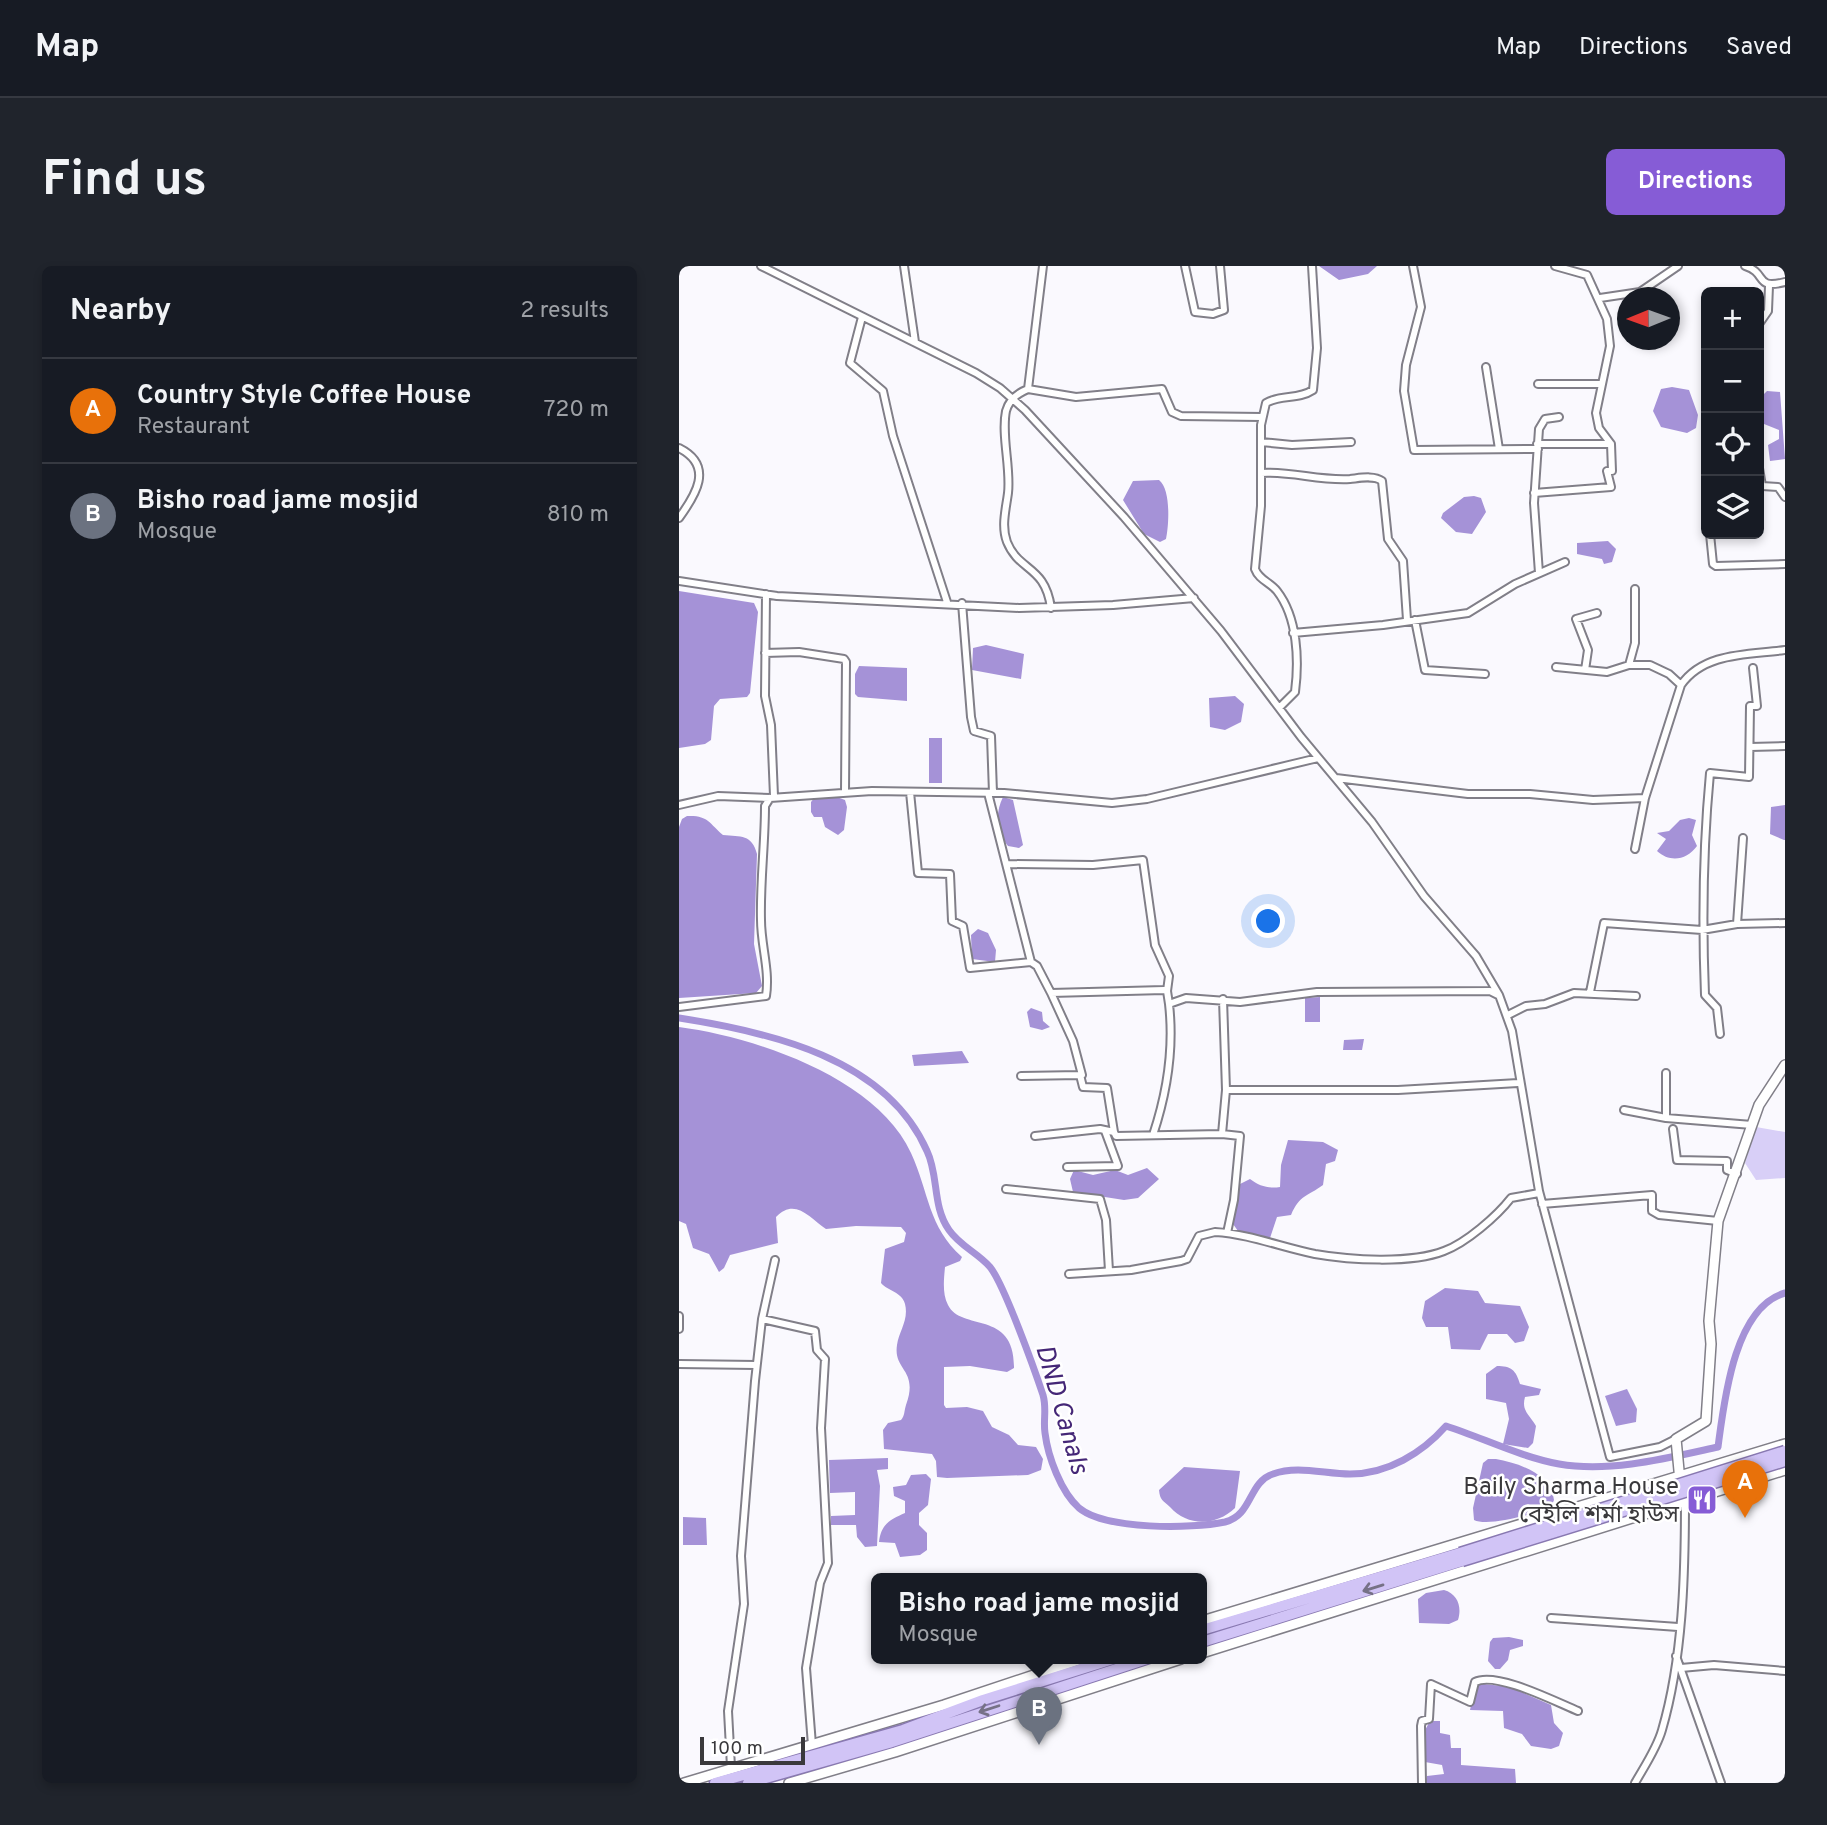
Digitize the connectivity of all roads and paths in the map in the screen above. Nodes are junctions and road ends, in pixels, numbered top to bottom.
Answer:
1 (761, 266) edge
2 (904, 266) edge
3 (1042, 266) edge
4 (1185, 266) edge
5 (1220, 266) edge
6 (1312, 266) edge
7 (1413, 266) edge
8 (1555, 266) edge
9 (1678, 266) edge
10 (1745, 266) edge
11 (1785, 282) edge
12 (1769, 286) junction
13 (1600, 298) junction
14 (862, 317) junction
15 (1764, 317) edge
16 (915, 342) junction
17 (1486, 367) dead end
18 (1538, 384) dead end
19 (1601, 384) junction
20 (1028, 389) junction
21 (1012, 398) junction
22 (1262, 417) junction
23 (1559, 417) dead end
24 (1261, 442) junction
25 (1351, 442) dead end
26 (1611, 444) junction
27 (1537, 447) junction
28 (679, 448) edge
29 (1499, 449) junction
30 (1261, 473) junction
31 (1760, 476) edge
32 (1534, 493) junction
33 (1785, 498) edge
34 (679, 519) edge
35 (1710, 539) edge
36 (1565, 562) dead end
37 (1785, 564) edge
38 (1539, 573) junction
39 (679, 581) edge
40 (1635, 589) dead end
41 (767, 594) junction
42 (1194, 598) junction
43 (947, 602) junction
44 (961, 603) junction
45 (1051, 608) junction
46 (1597, 613) dead end
47 (1411, 620) junction
48 (1293, 633) junction
49 (1785, 650) edge
50 (765, 653) junction
51 (1629, 665) junction
52 (1556, 667) dead end
53 (1753, 668) dead end
54 (1585, 670) junction
55 (1485, 674) dead end
56 (1681, 685) junction
57 (1280, 707) junction
58 (1785, 746) edge
59 (1749, 747) junction
60 (1318, 758) junction
61 (1336, 778) junction
62 (845, 792) junction
63 (910, 792) junction
64 (990, 793) junction
65 (772, 797) junction
66 (1645, 798) junction
67 (679, 805) edge
68 (1743, 838) dead end
69 (1635, 849) dead end
70 (1007, 864) junction
71 (1785, 923) edge
72 (1737, 924) junction
73 (1702, 930) junction
74 (1031, 962) junction
75 (1167, 991) junction
76 (1590, 992) junction
77 (1051, 993) junction
78 (1499, 995) junction
79 (1636, 996) dead end
80 (1223, 999) junction
81 (1169, 1004) junction
82 (679, 1007) edge
83 (1508, 1015) junction
84 (1720, 1034) dead end
85 (1785, 1066) edge
86 (1666, 1073) dead end
87 (1081, 1075) junction
88 (1021, 1076) dead end
89 (1518, 1083) junction
90 (1226, 1090) junction
91 (1624, 1110) dead end
92 (1667, 1118) junction
93 (1752, 1125) junction
94 (1673, 1129) dead end
95 (1105, 1131) junction
96 (1114, 1132) junction
97 (1222, 1134) junction
98 (1153, 1135) junction
99 (1035, 1136) dead end
100 (1066, 1167) dead end
101 (1737, 1174) junction
102 (1006, 1189) dead end
103 (1539, 1193) junction
104 (1542, 1204) junction
105 (1718, 1221) junction
106 (1227, 1233) junction
107 (775, 1260) dead end
108 (1109, 1271) junction
109 (1069, 1273) dead end
110 (679, 1315) edge
111 (762, 1319) junction
112 (679, 1329) edge
113 (679, 1364) edge
114 (756, 1365) junction
115 (1676, 1443) junction
116 (1785, 1444) edge
117 (1785, 1451) edge
118 (1785, 1461) edge
119 (1785, 1469) edge
120 (1679, 1476) junction
121 (1685, 1500) junction
122 (1461, 1557) junction
123 (1431, 1566) junction
124 (1236, 1615) junction
125 (1551, 1618) dead end
126 (1207, 1620) edge
127 (1678, 1627) junction
128 (1207, 1628) edge
129 (1247, 1633) junction
130 (1207, 1641) edge
131 (1207, 1651) edge
132 (1676, 1656) junction
133 (1073, 1664) edge
134 (1091, 1664) edge
135 (1136, 1664) edge
136 (1161, 1664) edge
137 (1681, 1668) junction
138 (1785, 1671) edge
139 (1058, 1672) junction
140 (1099, 1680) junction
141 (1022, 1698) junction
142 (945, 1709) junction
143 (1026, 1709) junction
144 (1578, 1711) dead end
145 (812, 1745) junction
146 (731, 1767) junction
147 (801, 1781) edge
148 (684, 1783) edge
149 (715, 1783) edge
150 (748, 1783) edge
151 (789, 1783) edge
152 (1422, 1783) edge
153 (1635, 1783) edge
154 (1721, 1783) edge

1 - 14 street
2 - 16 street
3 - 20 street
4 - 5 street
6 - 22 street
7 - 29 street
8 - 13 street
9 - 13 street
10 - 12 street
11 - 12 street
12 - 15 street
13 - 19 street
14 - 16 street
14 - 43 street
16 - 21 street
17 - 29 street
18 - 19 street
19 - 26 street
20 - 21 street
20 - 22 street
21 - 42 street
21 - 45 street
22 - 24 street
23 - 27 street
24 - 25 street
24 - 30 street
26 - 27 street
26 - 32 street
27 - 29 street
27 - 32 street
28 - 34 street
30 - 47 street
30 - 48 street
31 - 33 street
32 - 38 street
35 - 37 street
36 - 38 street
38 - 47 street
39 - 41 street
40 - 51 street
41 - 43 street
41 - 50 street
42 - 45 street
42 - 57 street
43 - 44 street
44 - 45 street
44 - 64 street
46 - 54 street
47 - 48 street
47 - 55 street
48 - 57 street
49 - 56 street
50 - 62 street
50 - 65 street
51 - 54 street
51 - 56 street
52 - 54 street
53 - 59 street
56 - 66 street
57 - 60 street
58 - 59 street
59 - 73 street
60 - 61 street
60 - 64 street
61 - 66 street
61 - 78 street
62 - 63 street
62 - 65 street
63 - 64 street
63 - 74 street
64 - 70 street
65 - 67 street
65 - 82 street
66 - 69 street
68 - 72 street
70 - 74 street
70 - 75 street
71 - 72 street
72 - 73 street
73 - 76 street
73 - 84 street
74 - 77 street
75 - 77 street
75 - 81 street
76 - 79 street
76 - 83 street
77 - 87 street
78 - 80 street
78 - 83 street
80 - 81 street
80 - 90 street
81 - 98 street
83 - 89 street
85 - 93 street
86 - 92 street
87 - 88 street
87 - 96 street
89 - 90 street
89 - 103 street
90 - 97 street
91 - 92 street
92 - 93 street
93 - 101 street
94 - 101 street
95 - 96 street
95 - 99 street
95 - 100 street
96 - 98 street
97 - 98 street
97 - 106 street
101 - 105 street
102 - 108 street
103 - 104 street
103 - 106 street
104 - 105 street
104 - 115 street
105 - 115 street
106 - 108 street
107 - 111 street
108 - 109 street
110 - 112 street
111 - 114 street
111 - 145 street
113 - 114 street
114 - 146 street
115 - 120 street
116 - 120 street
117 - 122 main road, bridge
118 - 122 main road, bridge
119 - 121 street
120 - 121 street
120 - 123 street
121 - 123 street
121 - 127 street
122 - 123 main road
123 - 124 main road
123 - 129 main road
124 - 126 street
124 - 128 main road
125 - 127 street
127 - 132 street
129 - 130 main road
129 - 131 street
132 - 137 street
132 - 153 street
133 - 139 street
134 - 139 main road
135 - 140 main road
136 - 140 street
137 - 138 street
137 - 154 street
139 - 142 main road
140 - 141 main road
140 - 143 street
141 - 143 main road
141 -> 150 main road
142 - 145 street
142 - 149 main road
143 - 147 street
144 - 152 street
145 - 146 street
146 - 148 street
147 - 151 street

